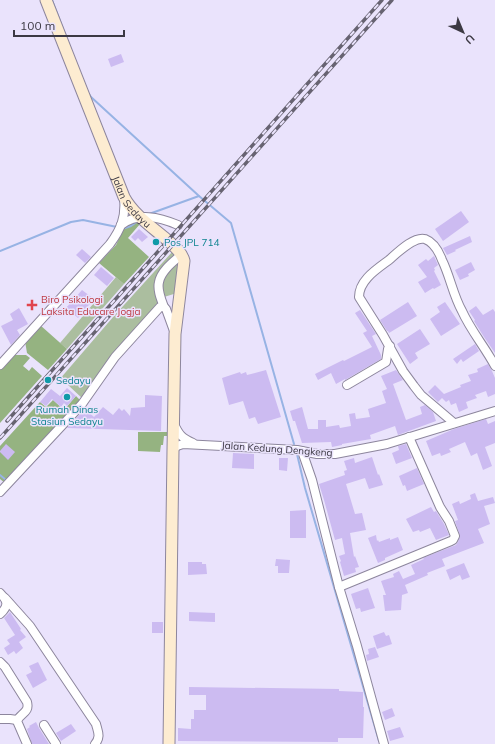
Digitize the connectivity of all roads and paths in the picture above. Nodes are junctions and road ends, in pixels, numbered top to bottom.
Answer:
1 (46, 0) edge
2 (124, 198) junction
3 (140, 217) junction
4 (121, 225) junction
5 (178, 225) dead end
6 (181, 255) junction
7 (164, 307) junction
8 (175, 334) junction
9 (390, 346) junction
10 (0, 365) edge
11 (495, 366) edge
12 (347, 385) dead end
13 (495, 411) edge
14 (454, 423) junction
15 (174, 424) junction
16 (409, 437) junction
17 (198, 444) junction
18 (173, 450) junction
19 (302, 451) junction
20 (0, 492) edge
21 (339, 587) junction
22 (2, 596) edge
23 (0, 614) edge
24 (0, 662) edge
25 (0, 719) edge
26 (17, 720) junction
27 (44, 725) dead end
28 (27, 744) edge
29 (56, 744) edge
30 (95, 744) edge
31 (169, 744) edge
32 (384, 744) edge

1 - 2 street, Jalan Sedayu
2 - 3 street, Jalan Sedayu
2 - 4 street
3 - 4 street
3 - 5 street
3 - 6 street, Jalan Sedayu
4 - 10 street
6 - 7 street
6 - 8 street
7 - 8 street
7 - 20 street
8 - 15 street
9 - 11 street
9 - 12 street
9 - 14 street
13 - 14 street, Jalan Kedung Dengkeng
14 - 16 street, Jalan Kedung Dengkeng
15 - 17 street
15 - 18 street
16 - 19 street, Jalan Kedung Dengkeng
16 - 21 street
17 - 18 street, Jalan Kedung Dengkeng
17 - 19 street, Jalan Kedung Dengkeng
18 - 31 street
19 - 21 street
21 - 32 street
22 - 23 street
22 - 30 street
24 - 26 street
25 - 26 street
26 - 28 street
27 - 29 street

